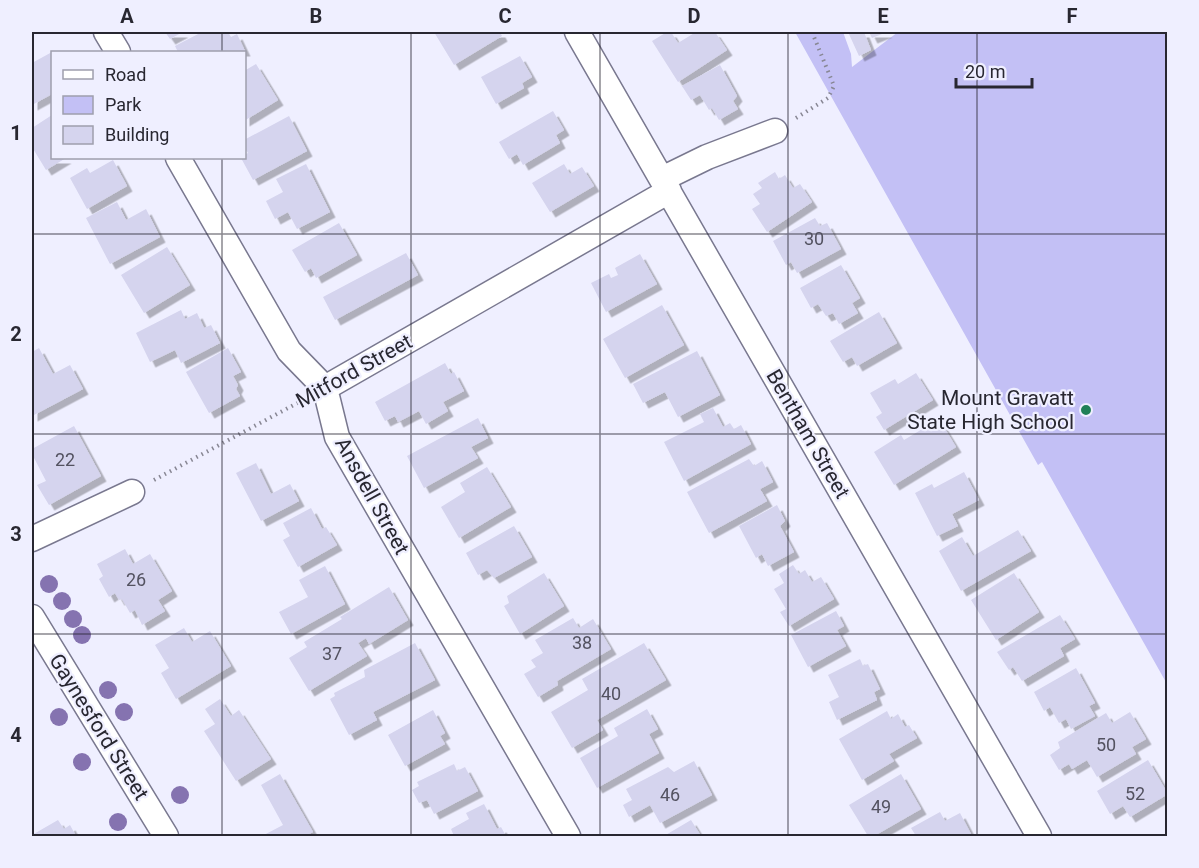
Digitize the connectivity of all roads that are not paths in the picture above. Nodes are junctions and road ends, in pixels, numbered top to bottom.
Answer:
1 (106, 32) edge
2 (577, 32) edge
3 (117, 51) edge
4 (775, 131) road end
5 (179, 159) edge
6 (665, 185) junction
7 (325, 388) junction
8 (132, 492) road end
9 (32, 539) edge
10 (32, 617) edge
11 (166, 837) edge
12 (568, 837) edge
13 (1039, 837) edge

1 - 3 street
2 - 6 street, Bentham Street
4 - 6 street, Mitford Street
5 - 7 street
6 - 7 street, Mitford Street
6 - 13 street, Bentham Street
7 - 12 street, Ansdell Street
8 - 9 street
10 - 11 street, Gaynesford Street

